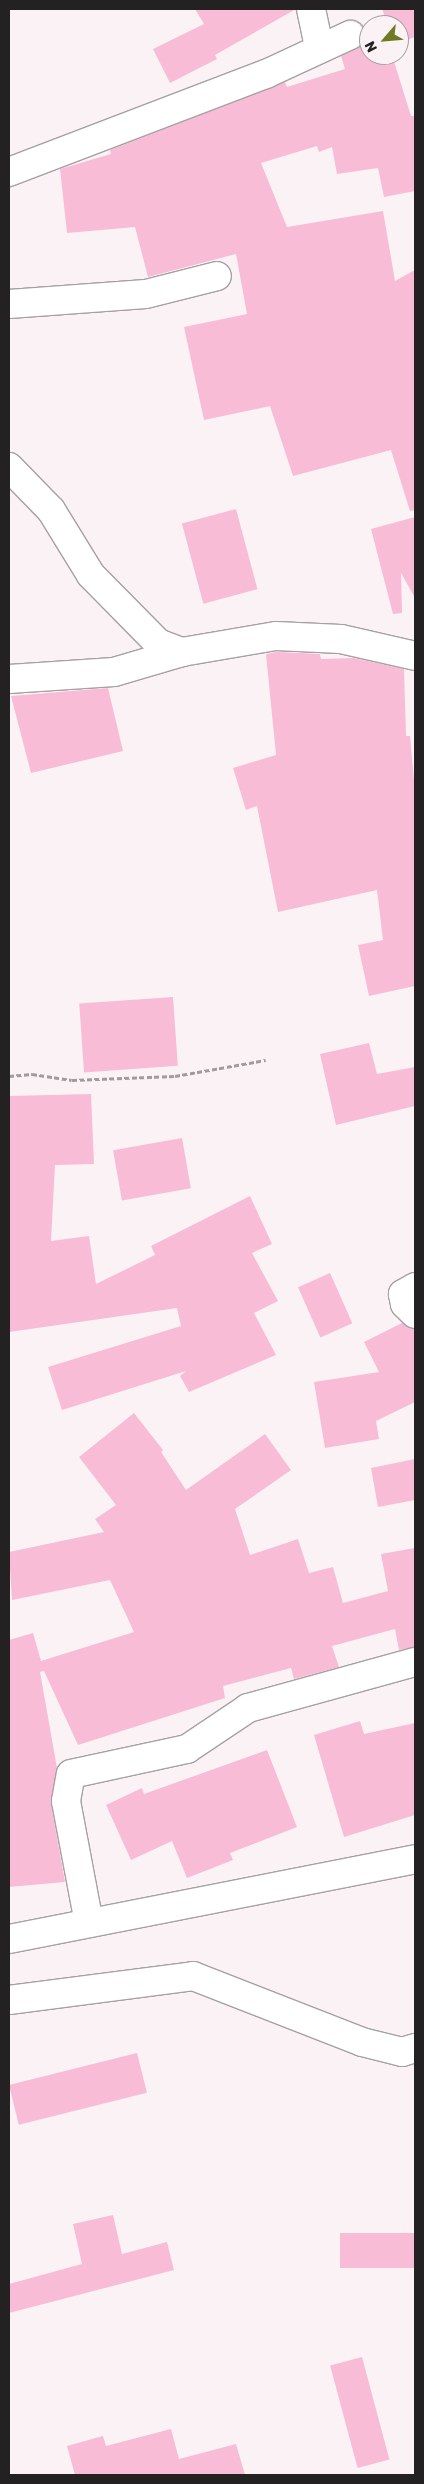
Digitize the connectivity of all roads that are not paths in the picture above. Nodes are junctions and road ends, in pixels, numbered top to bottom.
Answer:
1 (311, 9) edge
2 (350, 35) dead end
3 (318, 47) junction
4 (9, 172) edge
5 (217, 276) dead end
6 (9, 304) edge
7 (9, 467) edge
8 (182, 652) junction
9 (415, 656) edge
10 (9, 679) edge
11 (415, 1287) edge
12 (415, 1314) edge
13 (415, 1662) edge
14 (415, 1859) edge
15 (89, 1923) junction
16 (9, 1939) edge
17 (9, 2000) edge
18 (415, 2048) edge

1 - 3 street
2 - 3 street
3 - 4 street
5 - 6 street
7 - 8 street
8 - 9 street
8 - 10 street
11 - 12 street
13 - 15 street
14 - 15 street
15 - 16 street
17 - 18 street

